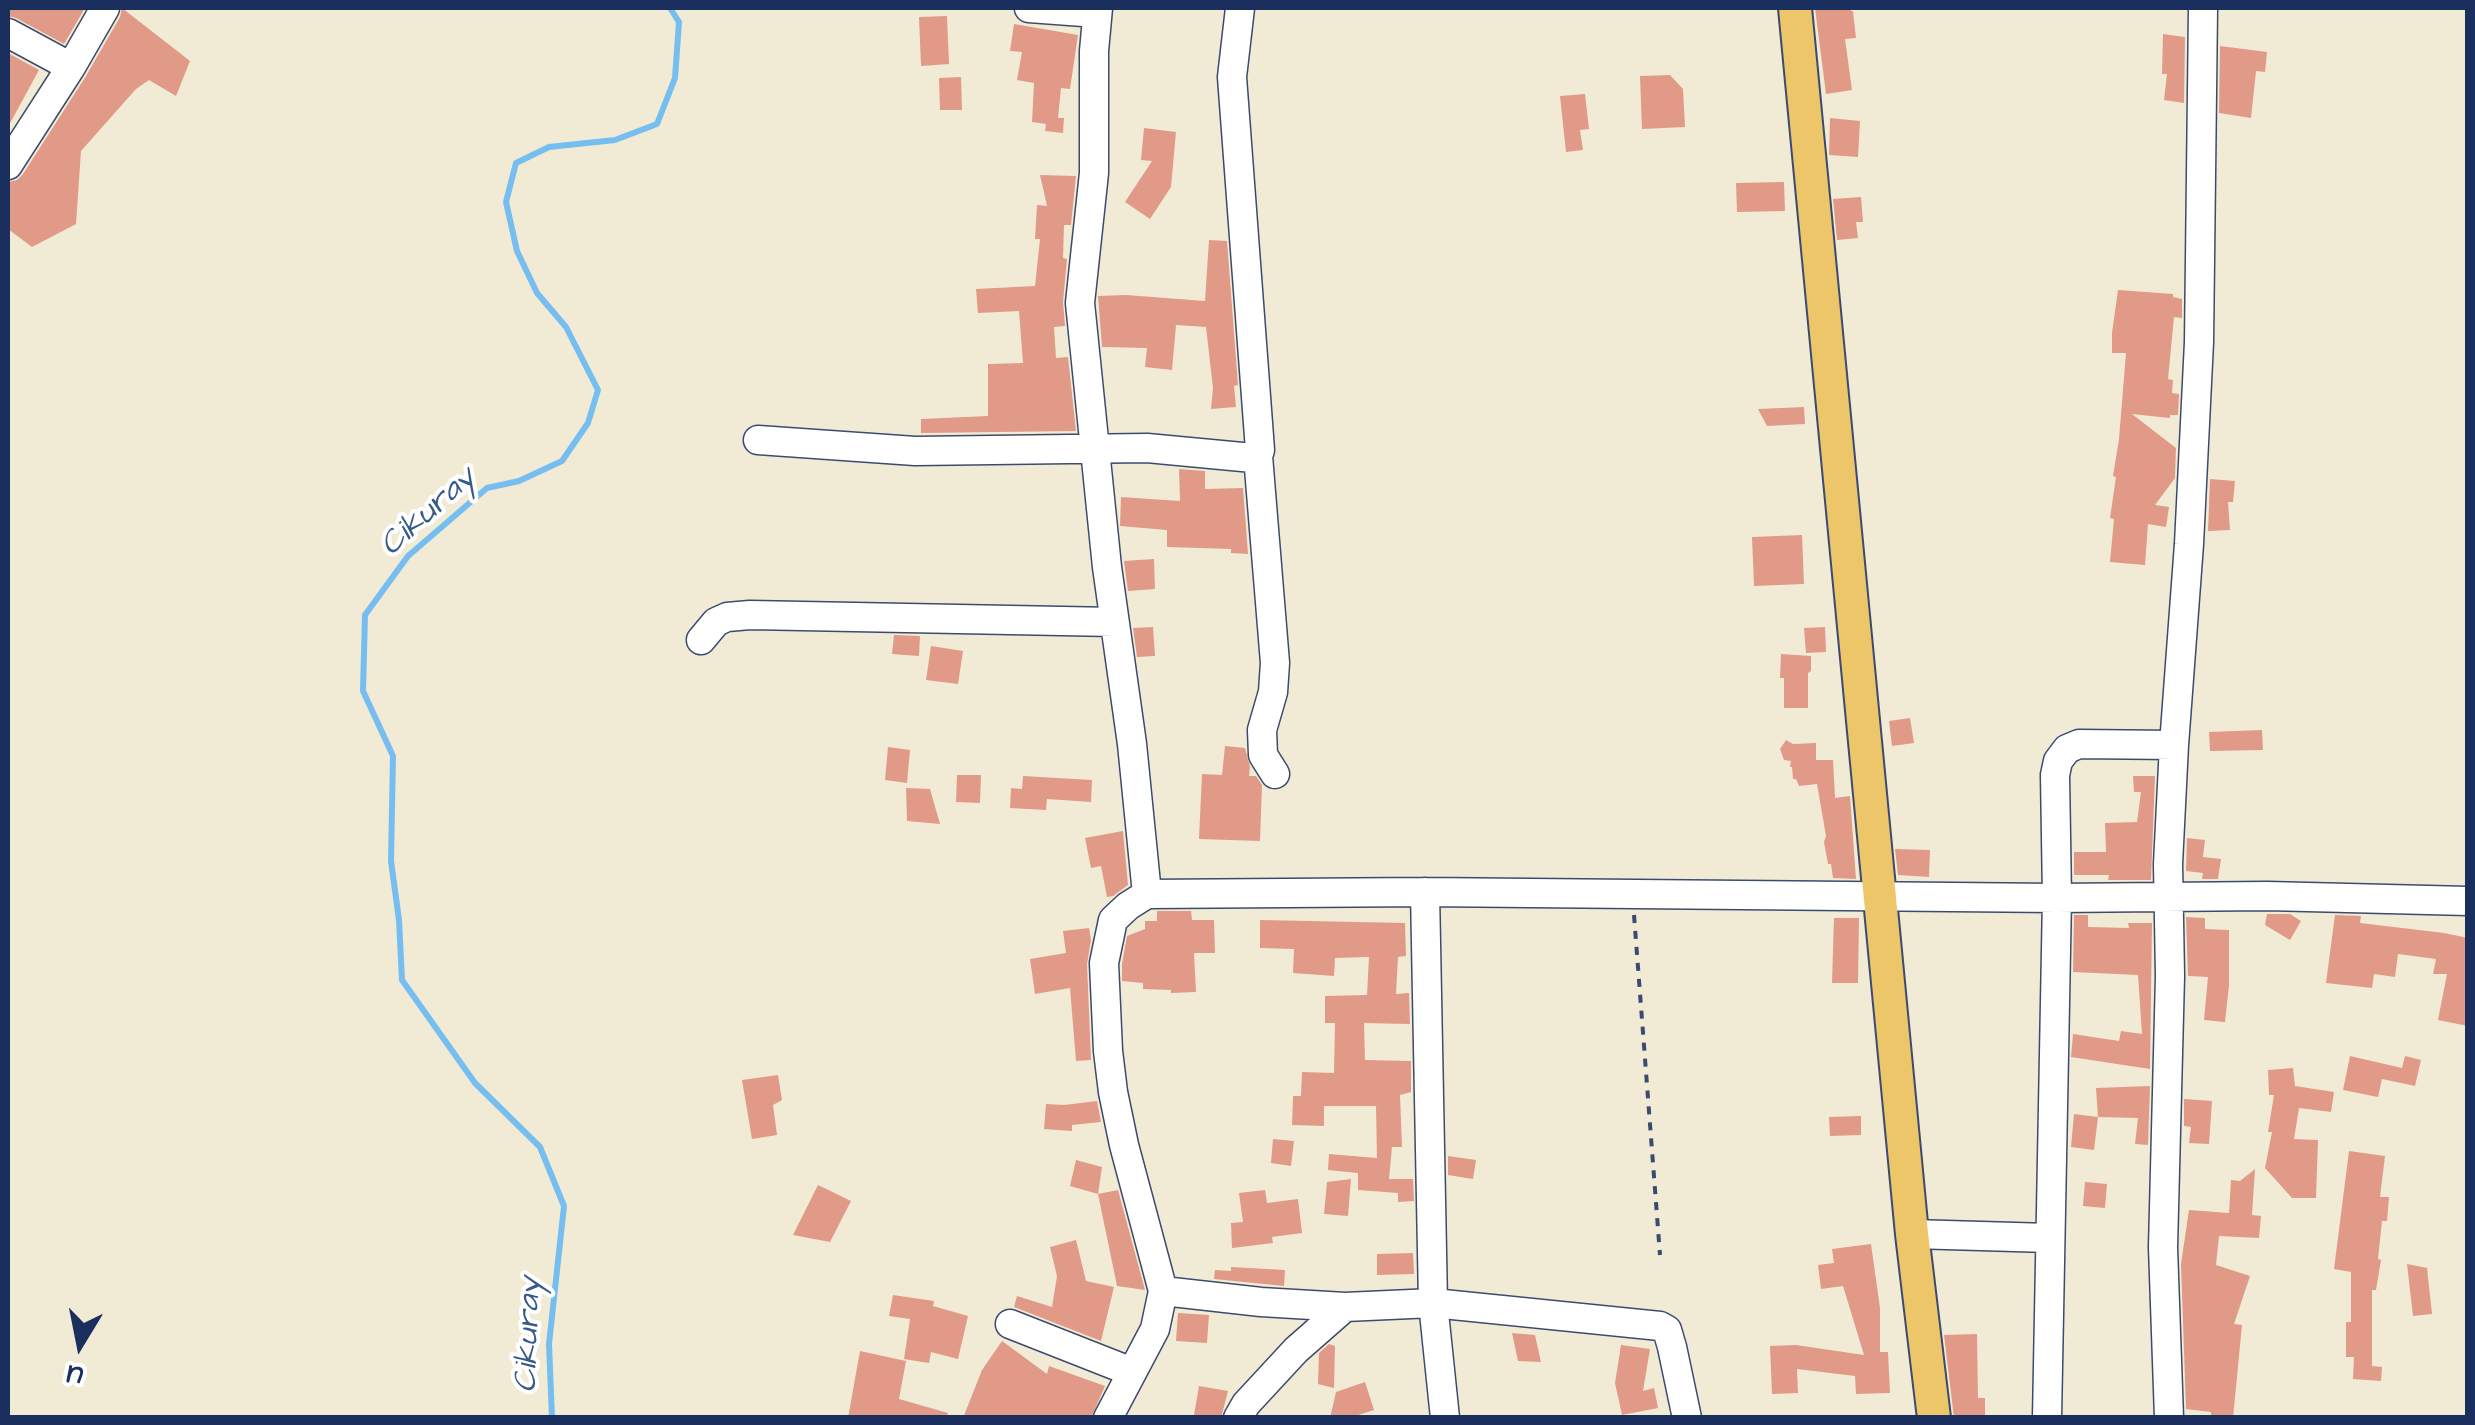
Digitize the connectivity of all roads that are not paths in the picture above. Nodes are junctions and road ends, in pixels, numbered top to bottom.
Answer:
1 (105, 8) edge
2 (1030, 8) edge
3 (1240, 8) edge
4 (1796, 8) edge
5 (2203, 8) edge
6 (1097, 10) edge
7 (8, 33) edge
8 (72, 67) junction
9 (8, 165) edge
10 (758, 440) dead end
11 (1094, 450) junction
12 (1258, 456) junction
13 (1114, 622) junction
14 (700, 640) dead end
15 (2174, 745) junction
16 (1274, 774) dead end
17 (1425, 892) junction
18 (1147, 894) junction
19 (1880, 896) junction
20 (2169, 896) junction
21 (2057, 898) junction
22 (2468, 901) edge
23 (1912, 1234) junction
24 (2049, 1238) junction
25 (1162, 1290) junction
26 (1432, 1303) junction
27 (1345, 1307) junction
28 (1010, 1324) dead end
29 (1132, 1372) junction
30 (1108, 1418) edge
31 (1238, 1418) edge
32 (1444, 1418) edge
33 (1687, 1418) edge
34 (1934, 1418) edge
35 (2047, 1418) edge
36 (2168, 1418) edge

1 - 8 street
2 - 6 street
3 - 12 street
4 - 19 main road
5 - 15 street
6 - 11 street
7 - 8 street
8 - 9 street
10 - 11 street
11 - 12 street
11 - 13 street
12 - 16 street
13 - 14 street
13 - 18 street
15 - 20 street
15 - 21 street
17 - 18 street
17 - 19 street
17 - 26 street
18 - 25 street
19 - 21 street
19 - 23 main road
20 - 21 street
20 - 22 street
20 - 36 street
21 - 24 street
23 - 24 street
23 - 34 main road
24 - 35 street
25 - 27 street
25 - 29 street
26 - 27 street
26 - 32 street
26 - 33 street
27 - 31 street
28 - 29 street
29 - 30 street

